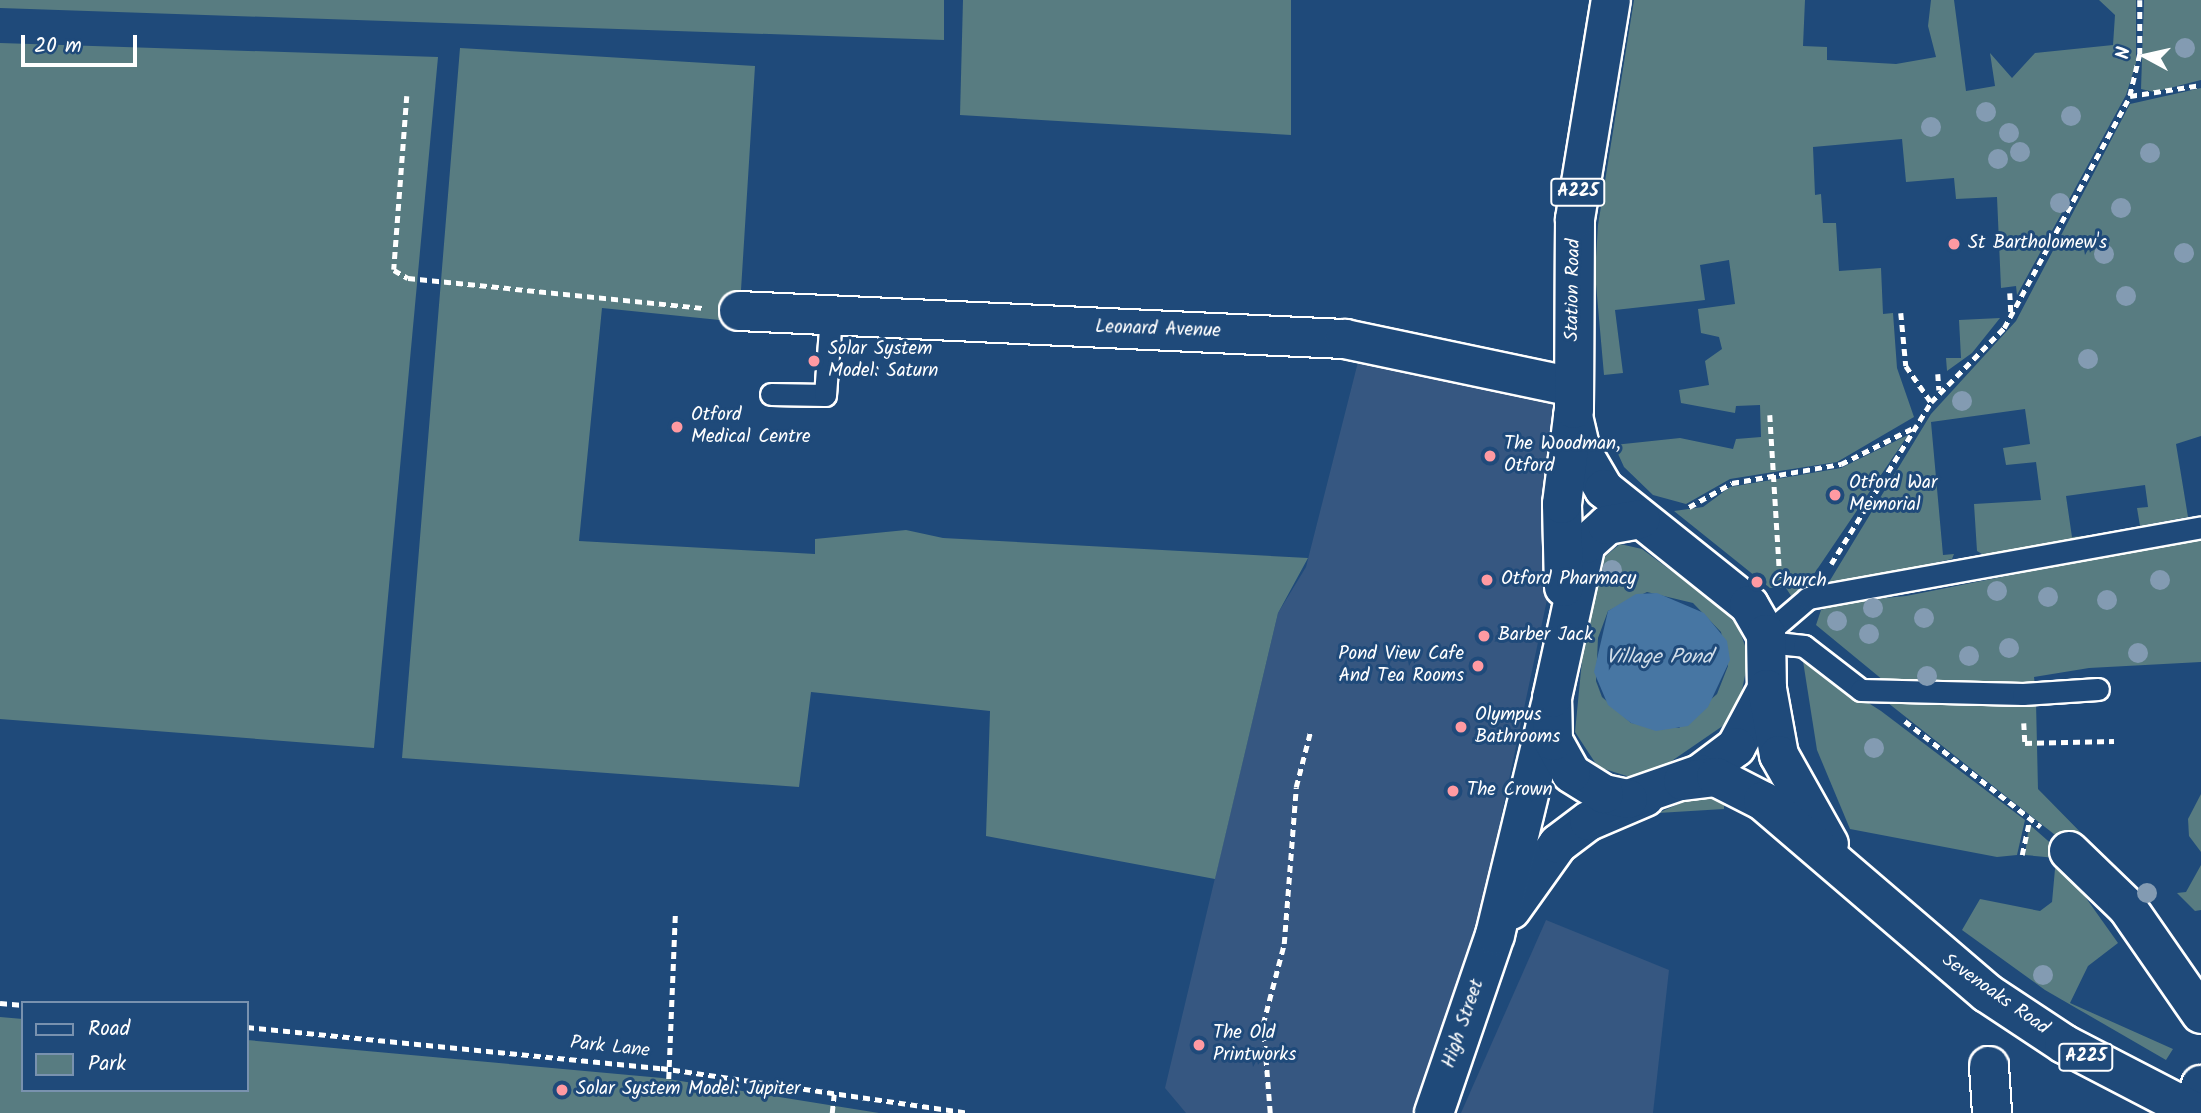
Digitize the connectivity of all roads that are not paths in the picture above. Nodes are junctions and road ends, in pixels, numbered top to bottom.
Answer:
1 (1611, 0) edge
2 (739, 311) road end
3 (831, 316) junction
4 (771, 394) dead end
5 (1573, 401) junction
6 (1640, 519) junction
7 (2201, 527) edge
8 (1566, 631) junction
9 (1766, 638) junction
10 (1767, 689) junction
11 (2098, 689) dead end
12 (1552, 698) junction
13 (1681, 782) junction
14 (1645, 797) junction
15 (2069, 851) road end
16 (1848, 872) junction
17 (1495, 935) junction
18 (2201, 1014) edge
19 (1989, 1066) dead end
20 (2196, 1103) edge
21 (1434, 1113) edge
22 (1992, 1113) edge

1 - 5 main road, Station Road / A225
2 - 3 main road, Leonard Avenue
3 - 4 lane
3 - 5 main road, Leonard Avenue
5 - 6 main road, A225
5 - 8 main road, A225
6 - 8 main road, A225
6 - 9 main road, A225
7 - 9 lane
8 - 12 main road, A225
9 - 10 main road, A225
9 - 11 lane
10 - 13 main road, A225
10 - 16 main road, Sevenoaks Road / A225
12 - 14 main road, A225
12 - 17 main road
13 - 14 main road, A225
13 - 16 main road, Sevenoaks Road / A225
14 - 17 main road
15 - 18 main road
16 - 20 main road, Sevenoaks Road / A225
17 - 21 main road, High Street
19 - 22 main road

